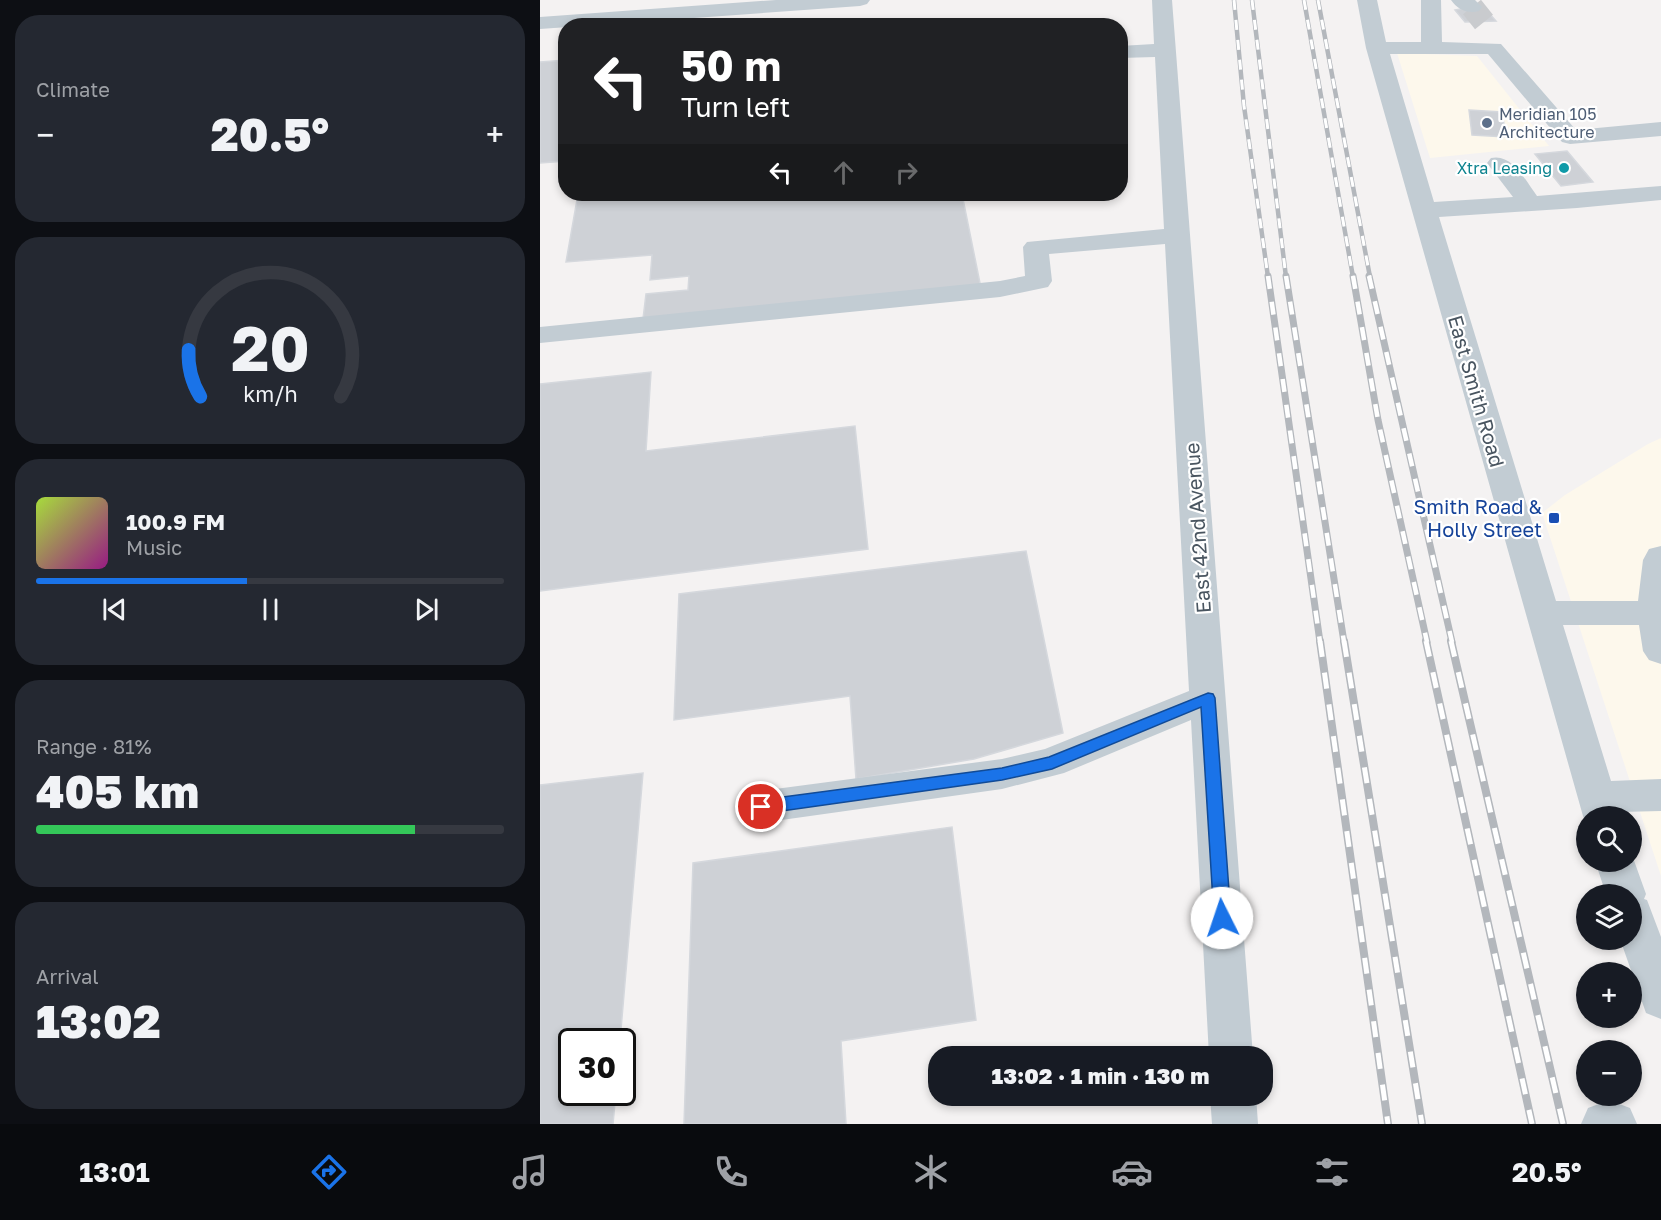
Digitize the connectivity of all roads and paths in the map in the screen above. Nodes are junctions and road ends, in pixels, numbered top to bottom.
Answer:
1 (860, 0) edge
2 (1162, 0) edge
3 (1367, 0) edge
4 (1431, 0) edge
5 (722, 18) edge
6 (540, 23) edge
7 (558, 23) edge
8 (1486, 27) tunnel mouth
9 (1377, 48) junction
10 (1432, 48) junction
11 (1494, 48) junction
12 (1166, 50) junction
13 (1128, 52) edge
14 (1661, 129) edge
15 (1499, 163) dead end
16 (1661, 193) edge
17 (1531, 204) junction
18 (1424, 210) junction
19 (1178, 235) junction
20 (540, 335) edge
21 (1661, 557) edge
22 (1541, 613) junction
23 (1654, 613) junction
24 (1661, 651) edge
25 (1208, 698) junction
26 (1661, 795) edge
27 (1599, 806) edge
28 (1604, 806) edge
29 (761, 807) dead end
30 (1642, 943) edge
31 (1661, 999) edge
32 (1230, 1046) edge
33 (1234, 1106) edge
34 (1235, 1124) edge
35 (1604, 1124) edge
36 (1614, 1124) edge

1 - 5 street
2 - 12 street, East 42nd Avenue
3 - 9 street, East Smith Road
4 - 10 street
6 - 7 street
8 - 11 street
9 - 10 street
9 - 18 street, East Smith Road
10 - 11 street
11 - 14 street
12 - 13 street
12 - 19 street, East 42nd Avenue
15 - 17 street
16 - 17 street
17 - 18 street
18 - 22 street, East Smith Road
19 - 20 street
19 - 25 street, East 42nd Avenue
21 - 23 street
22 - 23 street
22 - 27 street, East Smith Road
23 - 24 street
25 - 29 street
25 - 32 street, East 42nd Avenue
26 - 28 street
30 - 31 street
33 - 34 street
35 - 36 street

